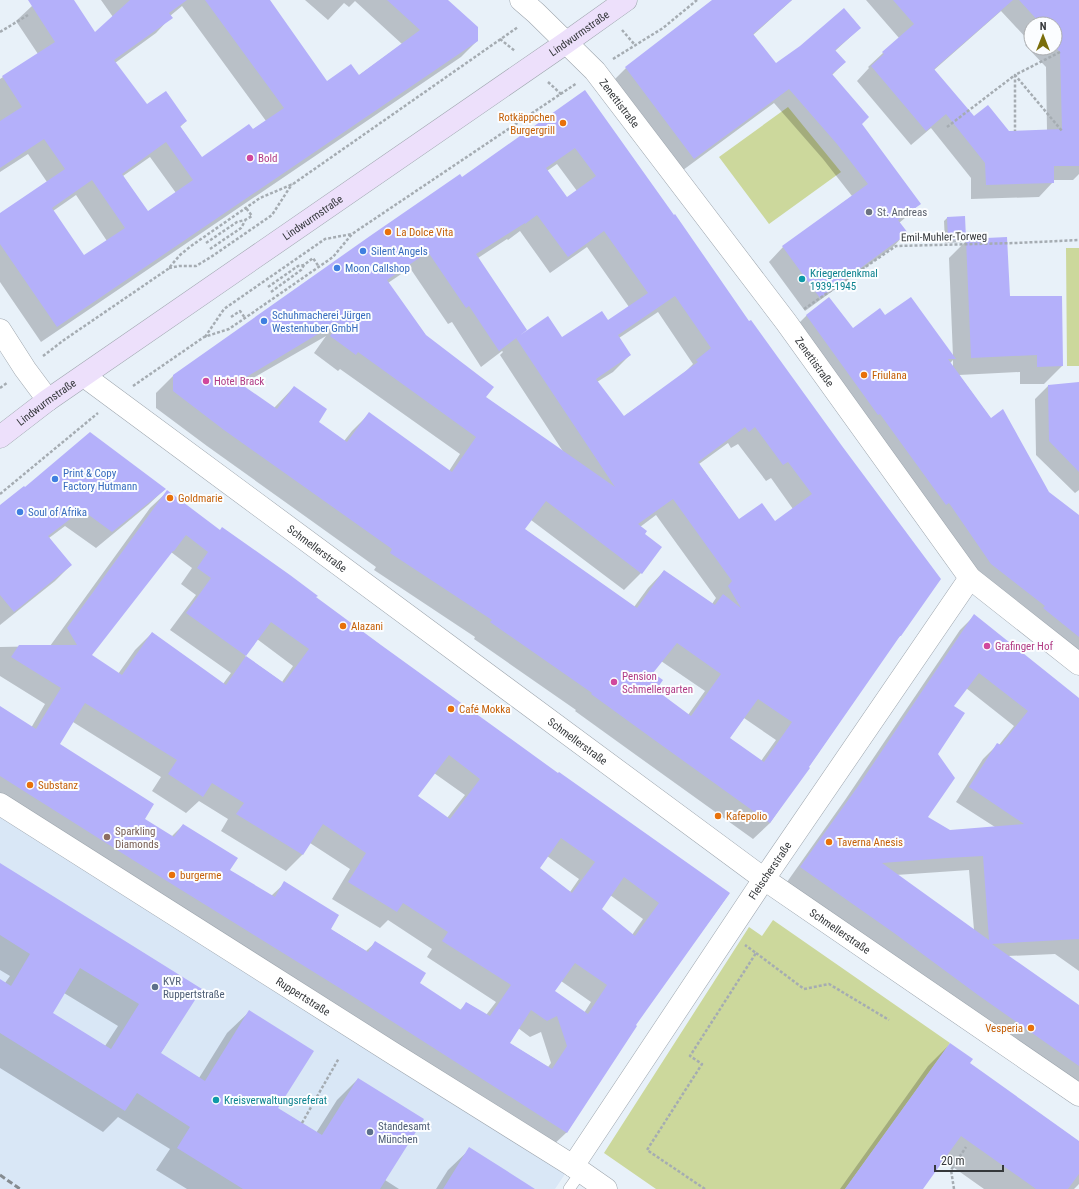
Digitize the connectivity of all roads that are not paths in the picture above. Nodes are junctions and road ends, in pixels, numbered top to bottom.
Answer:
1 (626, 0) edge
2 (529, 7) edge
3 (566, 42) junction
4 (0, 330) edge
5 (84, 376) junction
6 (48, 400) junction
7 (0, 437) edge
8 (970, 578) junction
9 (1079, 664) edge
10 (0, 804) edge
11 (764, 879) junction
12 (1079, 1096) edge
13 (575, 1176) edge
14 (606, 1189) edge

1 - 3 main road, Lindwurmstraße
2 - 3 street, Zenettistraße
3 - 5 main road, Lindwurmstraße
3 - 8 street, Zenettistraße
4 - 6 street
5 - 6 main road, Lindwurmstraße
5 - 11 street, Schmellerstraße
6 - 7 main road, Lindwurmstraße
8 - 9 street, Zenettistraße
8 - 11 street, Fleischerstraße
10 - 13 street, Ruppertstraße
11 - 12 street, Schmellerstraße
11 - 13 street, Fleischerstraße
13 - 14 street, Ruppertstraße

